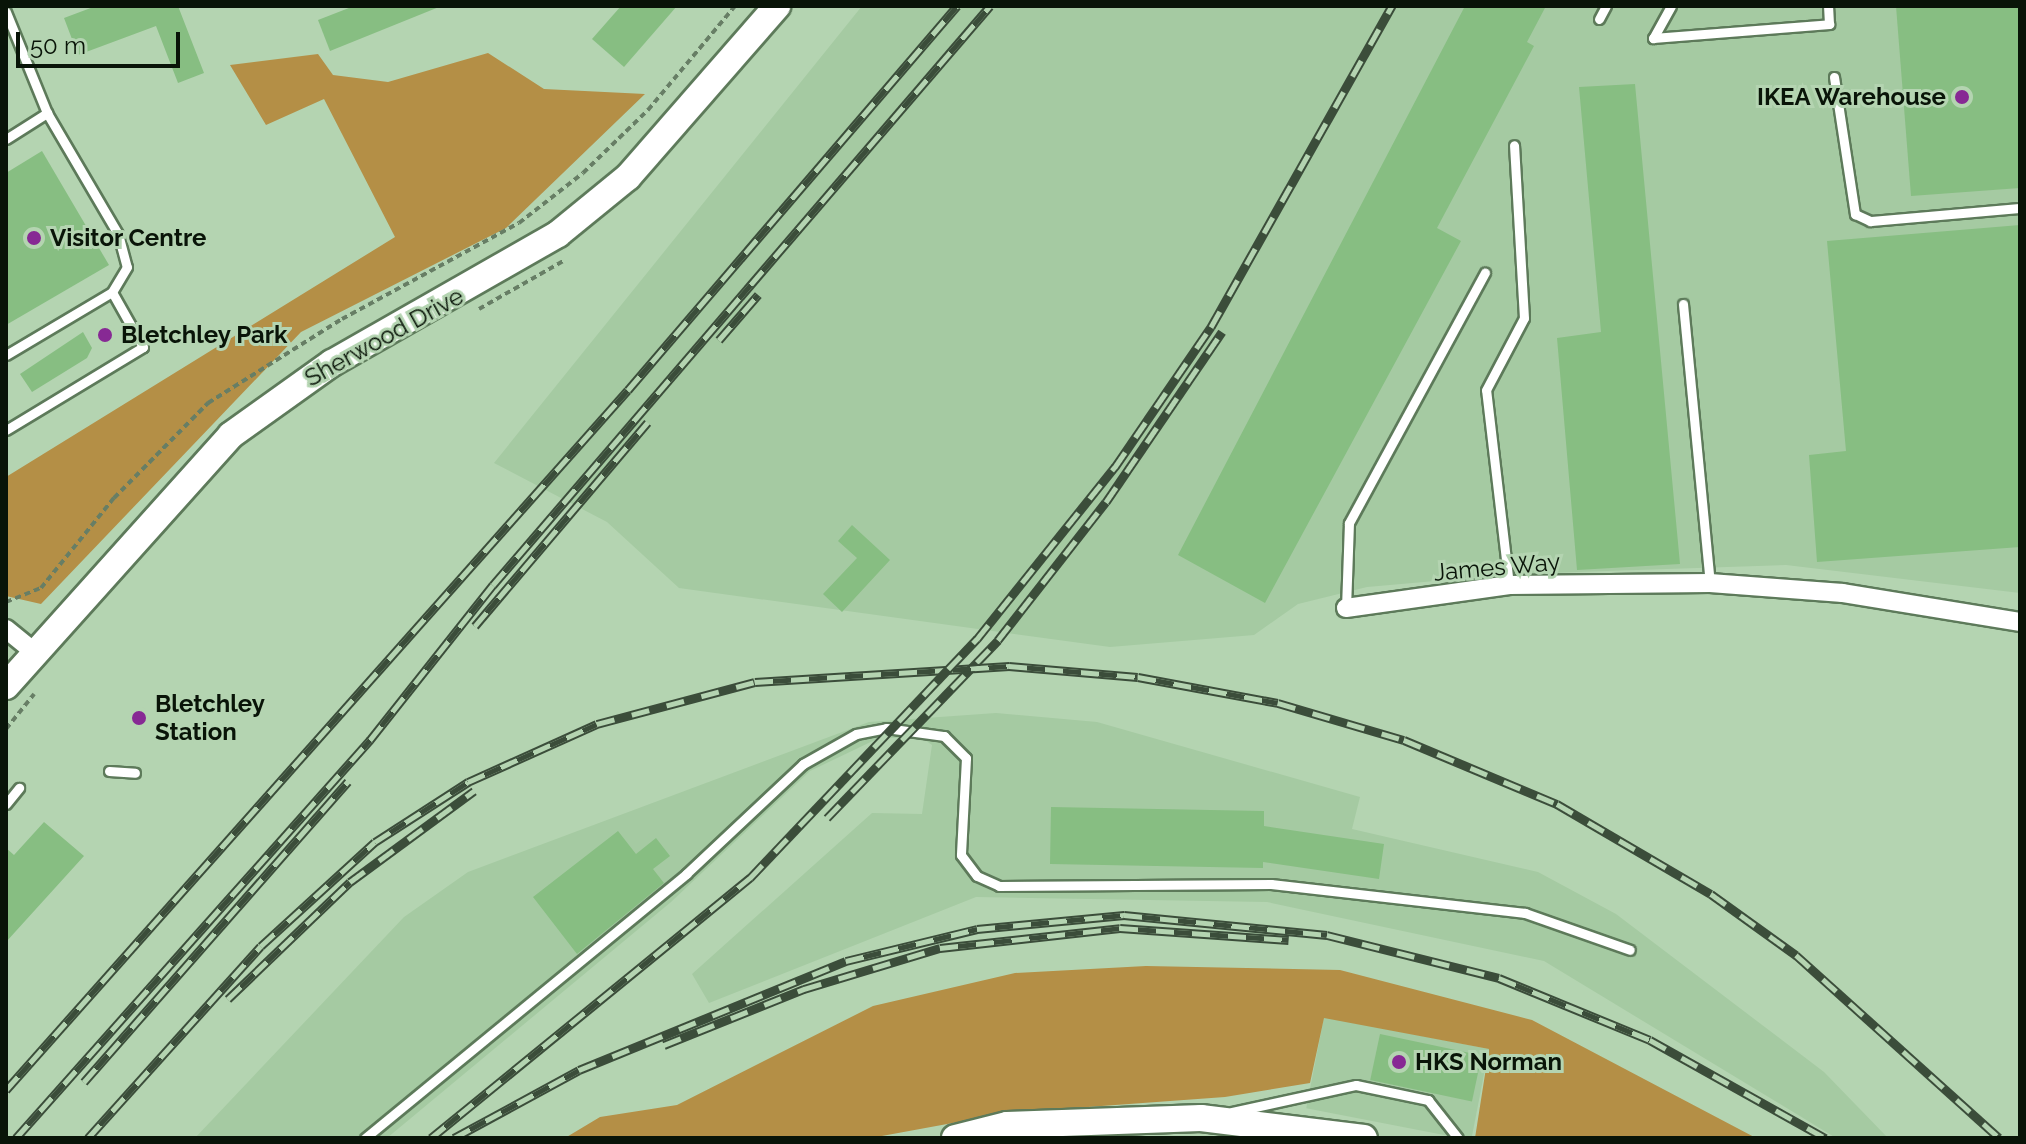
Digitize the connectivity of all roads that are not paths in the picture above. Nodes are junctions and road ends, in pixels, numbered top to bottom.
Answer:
1 (777, 6) edge
2 (1606, 6) edge
3 (1671, 6) edge
4 (1828, 6) edge
5 (6, 12) edge
6 (1599, 19) dead end
7 (1834, 77) dead end
8 (47, 113) junction
9 (6, 139) edge
10 (1514, 145) dead end
11 (2020, 208) edge
12 (1485, 273) dead end
13 (112, 292) junction
14 (1683, 304) dead end
15 (6, 355) edge
16 (6, 430) edge
17 (1710, 583) junction
18 (1509, 585) junction
19 (1346, 608) joint
20 (2020, 622) edge
21 (6, 629) edge
22 (34, 652) junction
23 (6, 686) edge
24 (109, 771) dead end
25 (135, 773) dead end
26 (19, 788) dead end
27 (6, 804) edge
28 (1630, 950) dead end
29 (1201, 1118) junction
30 (365, 1138) edge
31 (955, 1138) edge
32 (1364, 1138) edge
33 (1458, 1138) edge

1 - 22 street, Sherwood Drive
2 - 6 lane
3 - 4 lane
5 - 8 lane
7 - 11 lane
8 - 9 lane
8 - 13 lane
10 - 18 lane
12 - 19 lane, James Way
13 - 15 lane
13 - 16 lane
14 - 17 lane
17 - 18 street, James Way
17 - 20 street, James Way
18 - 19 street, James Way
21 - 22 street
22 - 23 street, Sherwood Drive
24 - 25 lane
26 - 27 lane
28 - 30 lane
29 - 31 street
29 - 32 street
29 - 33 lane

